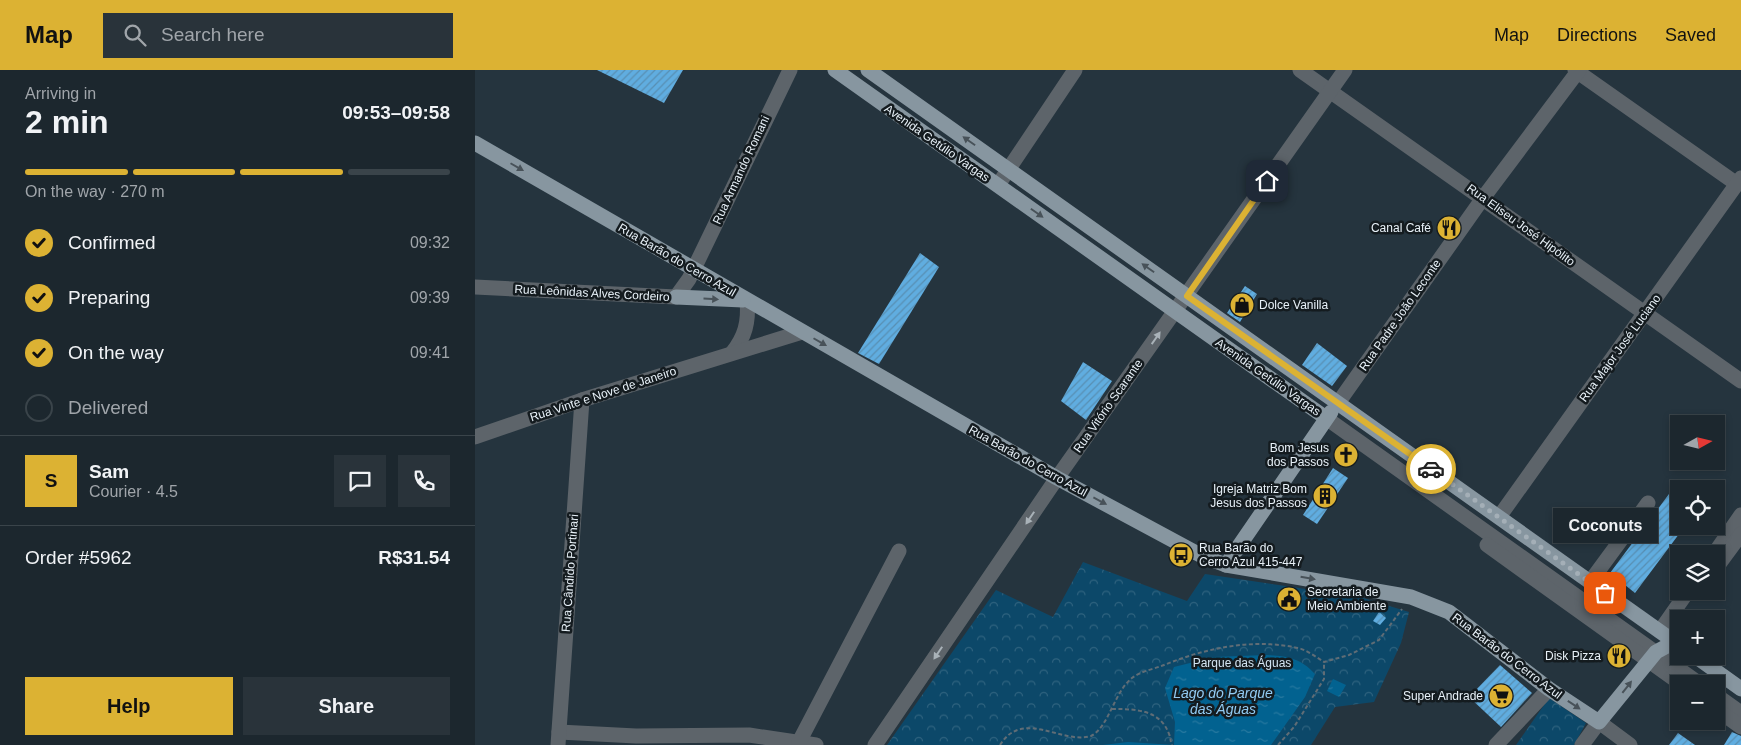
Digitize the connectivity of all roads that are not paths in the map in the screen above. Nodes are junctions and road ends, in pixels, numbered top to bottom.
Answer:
1 (790, 70) edge
2 (868, 70) edge
3 (1075, 70) edge
4 (1300, 70) edge
5 (1345, 70) edge
6 (839, 71) edge
7 (1578, 71) edge
8 (1330, 90) junction
9 (475, 142) edge
10 (1008, 169) junction
11 (1739, 181) edge
12 (998, 185) junction
13 (1483, 198) junction
14 (694, 270) junction
15 (475, 287) edge
16 (1187, 296) junction
17 (675, 297) junction
18 (747, 301) junction
19 (1175, 311) junction
20 (1644, 314) junction
21 (802, 332) junction
22 (732, 353) junction
23 (1741, 381) edge
24 (582, 400) junction
25 (1338, 403) junction
26 (1324, 422) junction
27 (475, 437) edge
28 (1057, 478) junction
29 (1648, 503) dead end
30 (1741, 515) edge
31 (1499, 517) junction
32 (1741, 534) edge
33 (1720, 545) edge
34 (899, 551) dead end
35 (1725, 556) edge
36 (1226, 565) junction
37 (1590, 582) junction
38 (1684, 600) edge
39 (1667, 637) edge
40 (1652, 656) junction
41 (1708, 665) edge
42 (1672, 675) edge
43 (1685, 675) edge
44 (1549, 689) junction
45 (1741, 689) edge
46 (1725, 701) edge
47 (1741, 713) edge
48 (1725, 715) edge
49 (1599, 722) junction
50 (1741, 727) edge
51 (559, 738) edge
52 (636, 740) edge
53 (799, 742) junction
54 (816, 745) edge
55 (875, 745) edge
56 (1497, 745) edge
57 (1582, 745) edge
58 (1630, 745) edge

1 - 14 street, Rua Armando Romani
10 -> 2 main road, Avenida Getúlio Vargas
3 - 10 street
4 - 8 street, Rua Eliseu José Hipólito
5 - 8 street, Rua Vitório Scarante
6 - 12 main road, Avenida Getúlio Vargas
7 - 11 street
7 - 13 street, Rua Padre João Leconte
8 - 13 street, Rua Eliseu José Hipólito
8 - 16 street, Rua Vitório Scarante
9 -> 14 main road, Rua Barão do Cerro Azul
10 - 12 street
16 -> 10 main road, Avenida Getúlio Vargas
11 - 20 street, Rua Major José Luciano
12 -> 19 main road, Avenida Getúlio Vargas
13 - 20 street, Rua Eliseu José Hipólito
13 - 25 street, Rua Padre João Leconte
14 - 17 street, Rua Leônidas Alves Cordeiro
14 - 18 main road, Rua Barão do Cerro Azul
15 - 17 street, Rua Leônidas Alves Cordeiro
16 - 19 street, Rua Vitório Scarante
16 - 25 main road, Avenida Getúlio Vargas
17 -> 18 main road
18 - 21 main road, Rua Barão do Cerro Azul
18 - 22 street
19 - 26 main road, Avenida Getúlio Vargas
28 -> 19 street, Rua Vitório Scarante
20 - 23 street, Rua Eliseu José Hipólito
20 - 31 street, Rua Major José Luciano
21 - 22 street, Rua Vinte e Nove de Janeiro
21 -> 28 main road, Rua Barão do Cerro Azul
22 - 24 street, Rua Vinte e Nove de Janeiro
24 - 27 street, Rua Vinte e Nove de Janeiro
24 - 51 street, Rua Cândido Portinari
25 - 26 main road, Rua Padre João Leconte
25 - 31 main road, Avenida Getúlio Vargas
26 - 36 main road, Rua Padre João Leconte
26 - 40 street, Avenida Getúlio Vargas
28 -> 36 main road, Rua Barão do Cerro Azul
28 -> 55 street, Rua Vitório Scarante
29 - 37 street
30 - 33 street
31 - 37 main road, Avenida Getúlio Vargas
32 - 35 street
34 - 53 street
36 -> 44 main road, Rua Barão do Cerro Azul
37 - 39 main road, Avenida Getúlio Vargas
38 - 39 street
39 - 40 main road
39 - 40 main road
40 - 42 street, Avenida Getúlio Vargas
40 - 43 street, Avenida Getúlio Vargas
49 -> 40 main road
41 - 45 main road
44 -> 49 main road, Rua Barão do Cerro Azul
44 - 56 street
46 - 47 street
48 - 50 street
49 - 57 street
49 - 58 street
51 - 52 street
52 - 53 street
53 - 54 street

